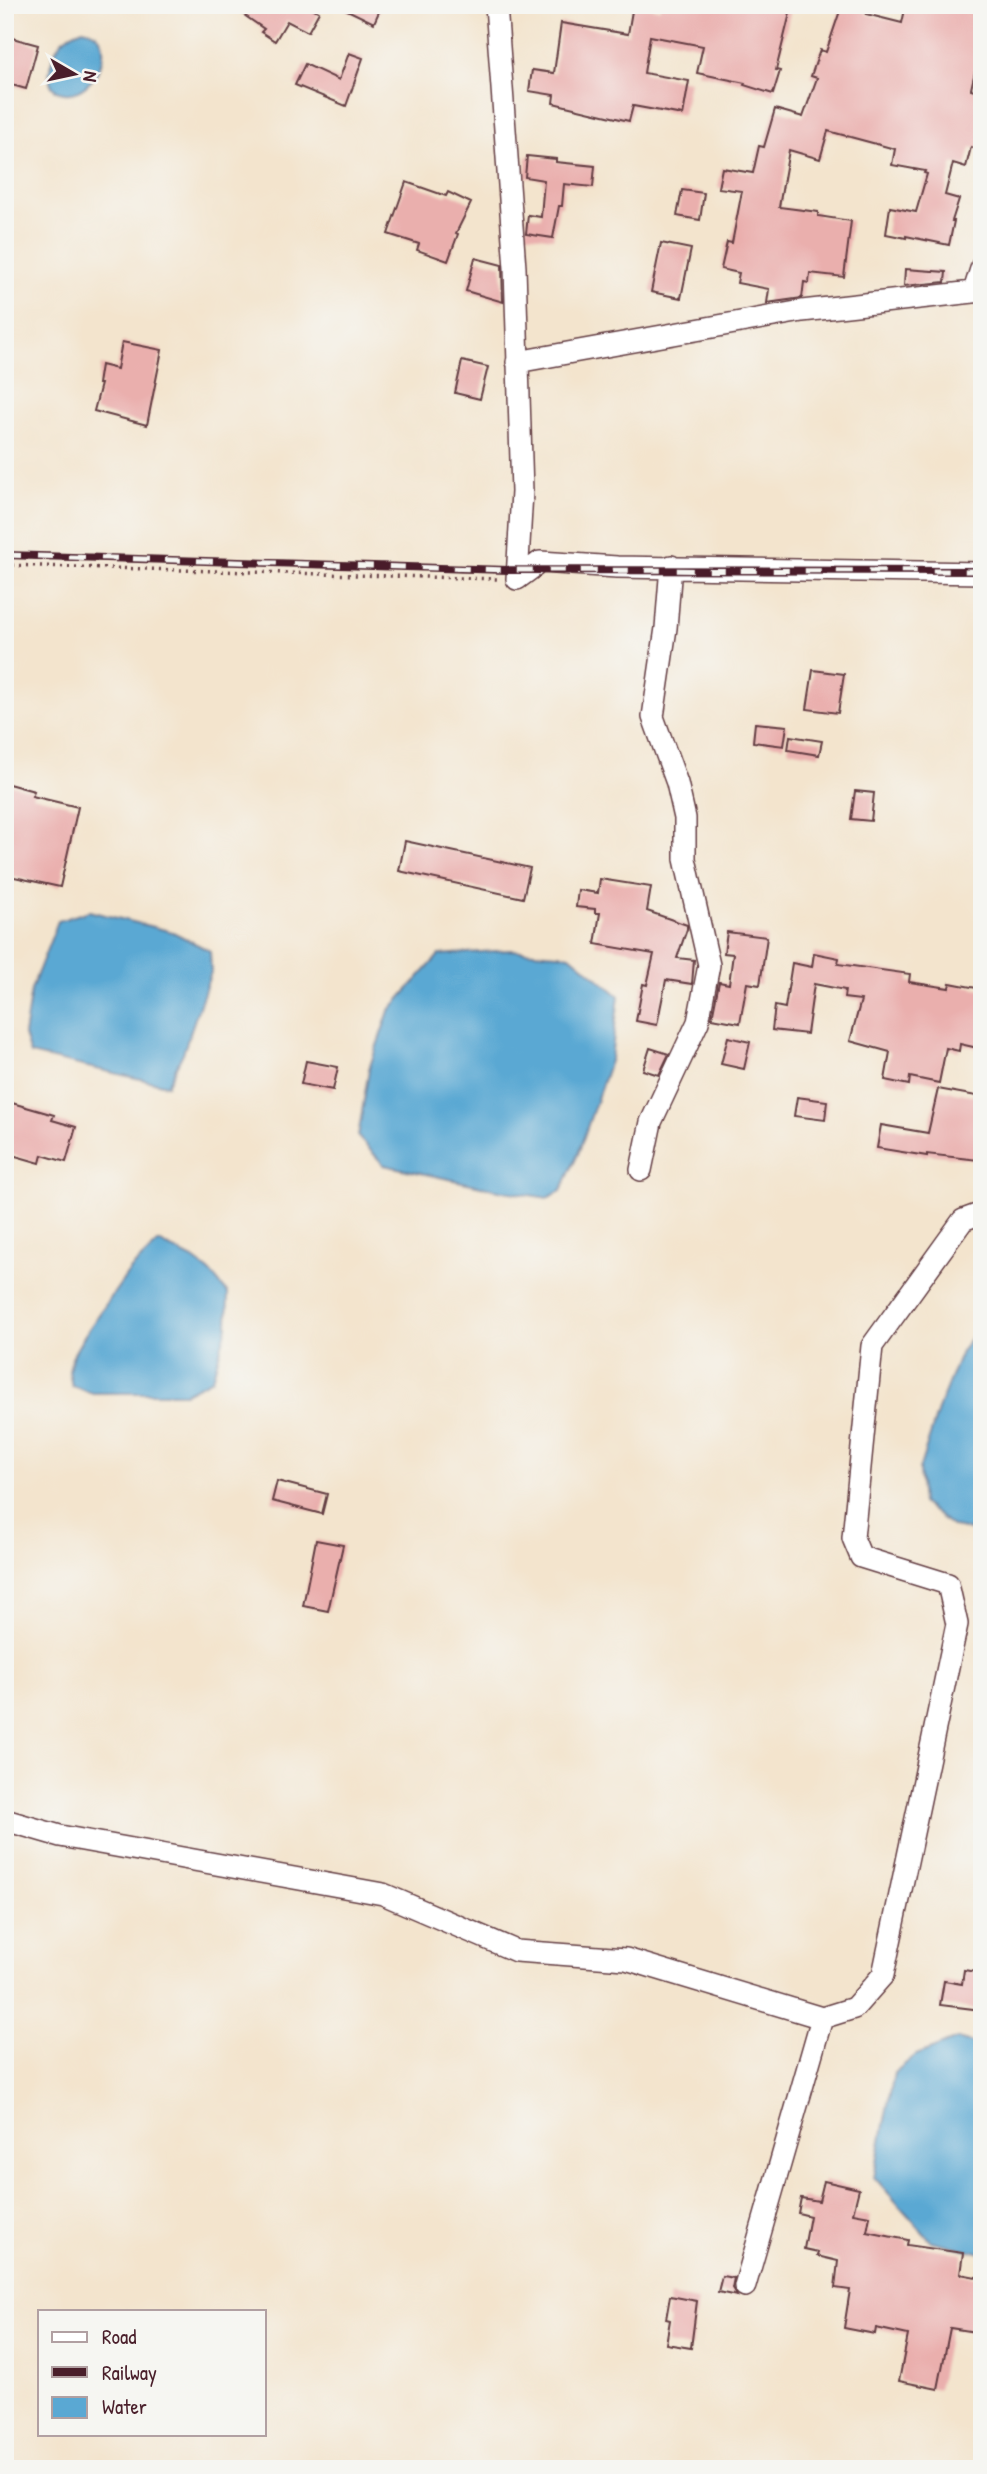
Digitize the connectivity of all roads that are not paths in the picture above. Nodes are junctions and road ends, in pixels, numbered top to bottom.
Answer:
1 (496, 5) edge
2 (982, 267) edge
3 (978, 291) edge
4 (516, 362) junction
5 (671, 566) junction
6 (982, 573) edge
7 (640, 1170) dead end
8 (982, 1213) edge
9 (5, 1821) edge
10 (822, 2018) junction
11 (745, 2286) dead end

1 - 4 street
2 - 3 street
3 - 4 street
4 - 5 street
5 - 6 street
5 - 7 street
8 - 10 street
9 - 10 street
10 - 11 street

